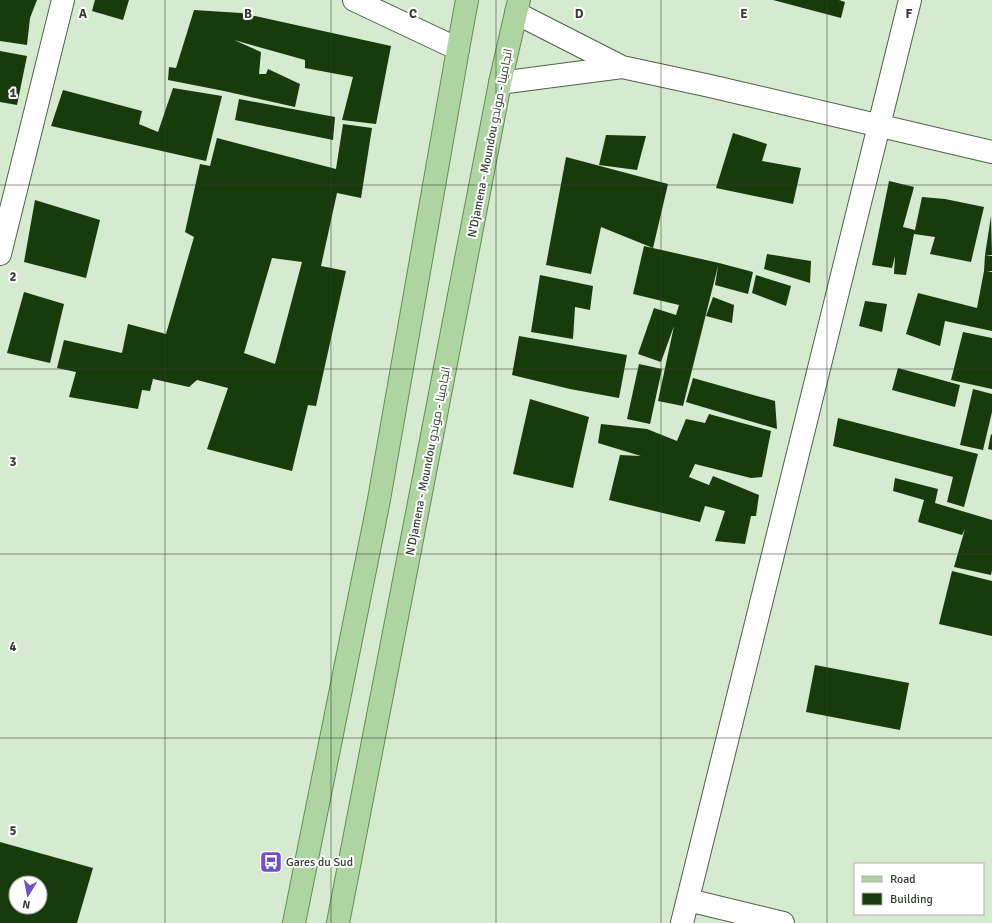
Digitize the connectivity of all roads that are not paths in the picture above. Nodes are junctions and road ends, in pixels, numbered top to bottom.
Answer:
1 (63, 0) edge
2 (354, 0) edge
3 (467, 0) edge
4 (910, 0) edge
5 (517, 7) edge
6 (458, 49) junction
7 (622, 68) junction
8 (500, 83) junction
9 (879, 125) junction
10 (992, 152) edge
11 (0, 254) edge
12 (688, 900) junction
13 (294, 923) edge
14 (338, 923) edge
15 (682, 923) edge
16 (783, 923) edge

1 - 11 street
2 - 6 street
3 - 6 main road
4 - 9 street
5 - 7 street
5 - 8 main road, N'Djamena - Moundou انجامينا - موندو
6 - 13 main road
7 - 8 street
7 - 9 street
8 - 14 main road, N'Djamena - Moundou انجامينا - موندو
9 - 10 street
9 - 12 street
12 - 15 street
12 - 16 street

